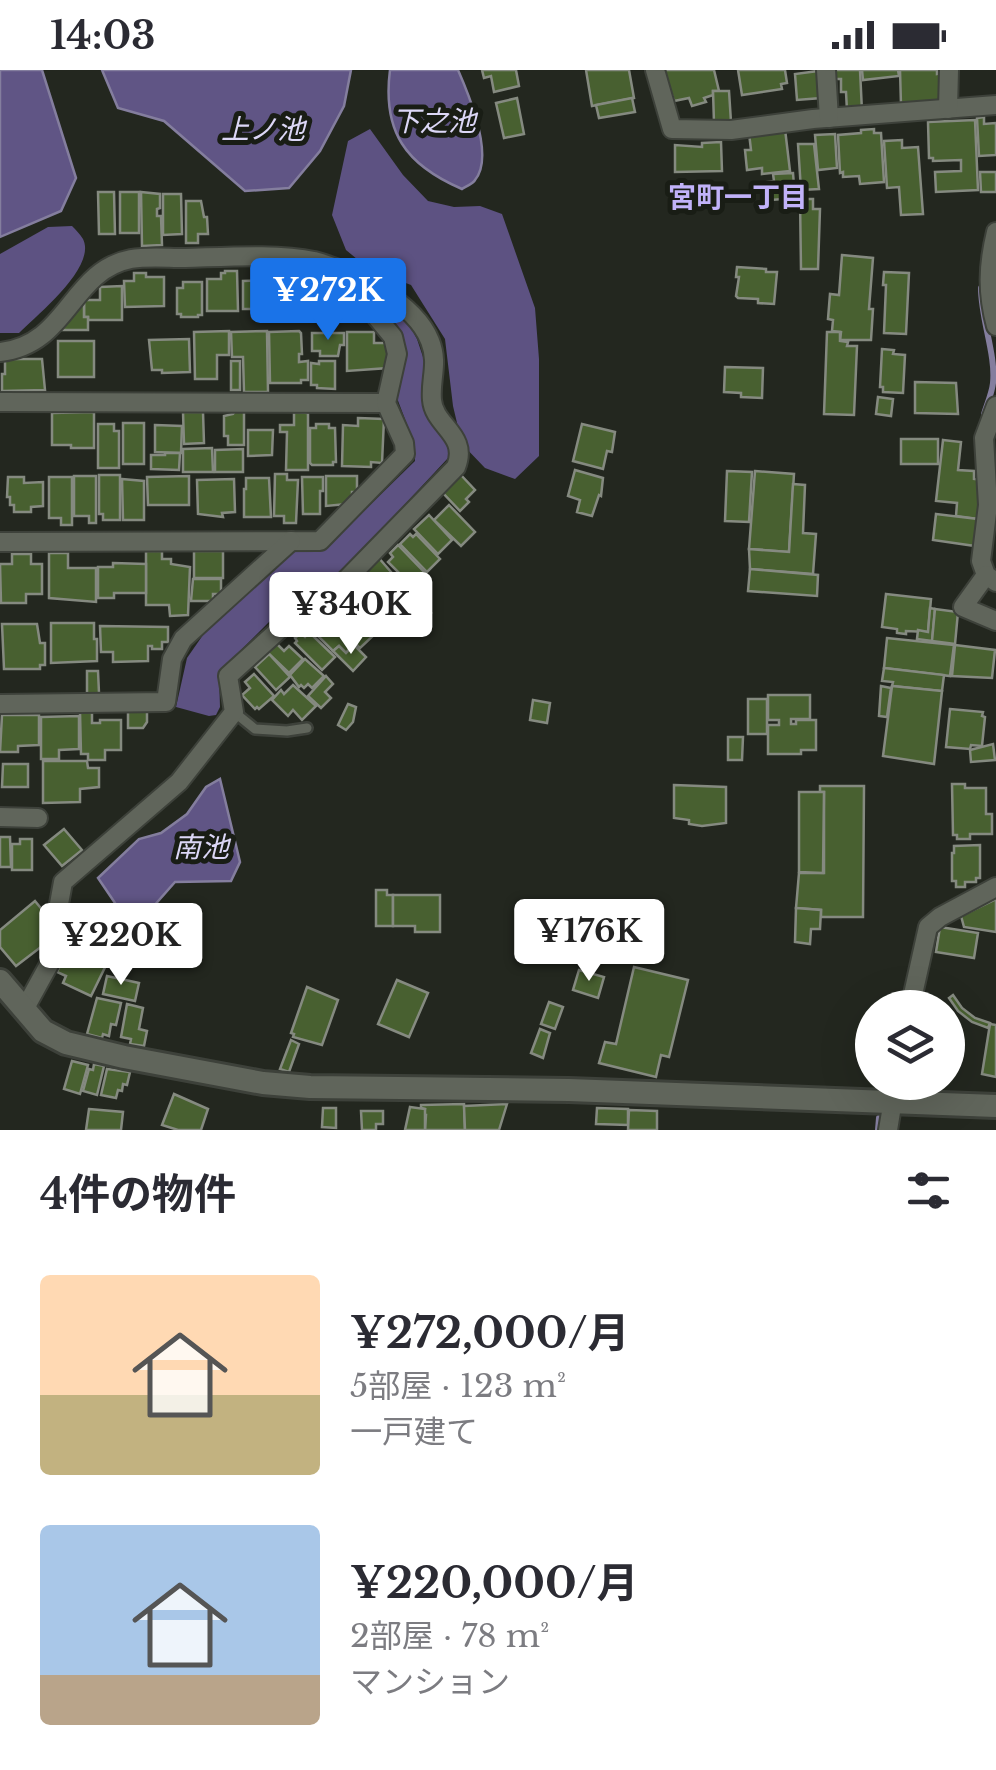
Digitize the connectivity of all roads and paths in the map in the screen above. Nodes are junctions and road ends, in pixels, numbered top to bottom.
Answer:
1 (655, 70) edge
2 (826, 70) edge
3 (949, 70) edge
4 (996, 105) edge
5 (948, 109) junction
6 (829, 118) junction
7 (996, 232) edge
8 (338, 270) junction
9 (996, 326) edge
10 (0, 352) edge
11 (0, 402) edge
12 (386, 403) junction
13 (996, 406) edge
14 (291, 541) junction
15 (0, 542) edge
16 (991, 578) edge
17 (996, 621) edge
18 (0, 704) edge
19 (234, 712) junction
20 (307, 728) dead end
21 (0, 817) edge
22 (38, 818) dead end
23 (996, 887) edge
24 (0, 981) edge
25 (914, 990) edge
26 (24, 1010) junction
27 (855, 1093) edge
28 (893, 1100) edge
29 (949, 1100) edge
30 (996, 1106) edge
31 (888, 1130) edge

1 - 6 street
2 - 6 street
3 - 5 street
4 - 5 street
5 - 6 street
7 - 9 street
8 - 10 street
8 - 12 street
8 - 19 street
11 - 12 street
12 - 14 street
13 - 16 street
14 - 15 street
14 - 18 street
16 - 17 street
19 - 20 lane
19 - 26 street
21 - 22 street
23 - 25 street
24 - 26 street
26 - 27 street
28 - 31 street
29 - 30 street

